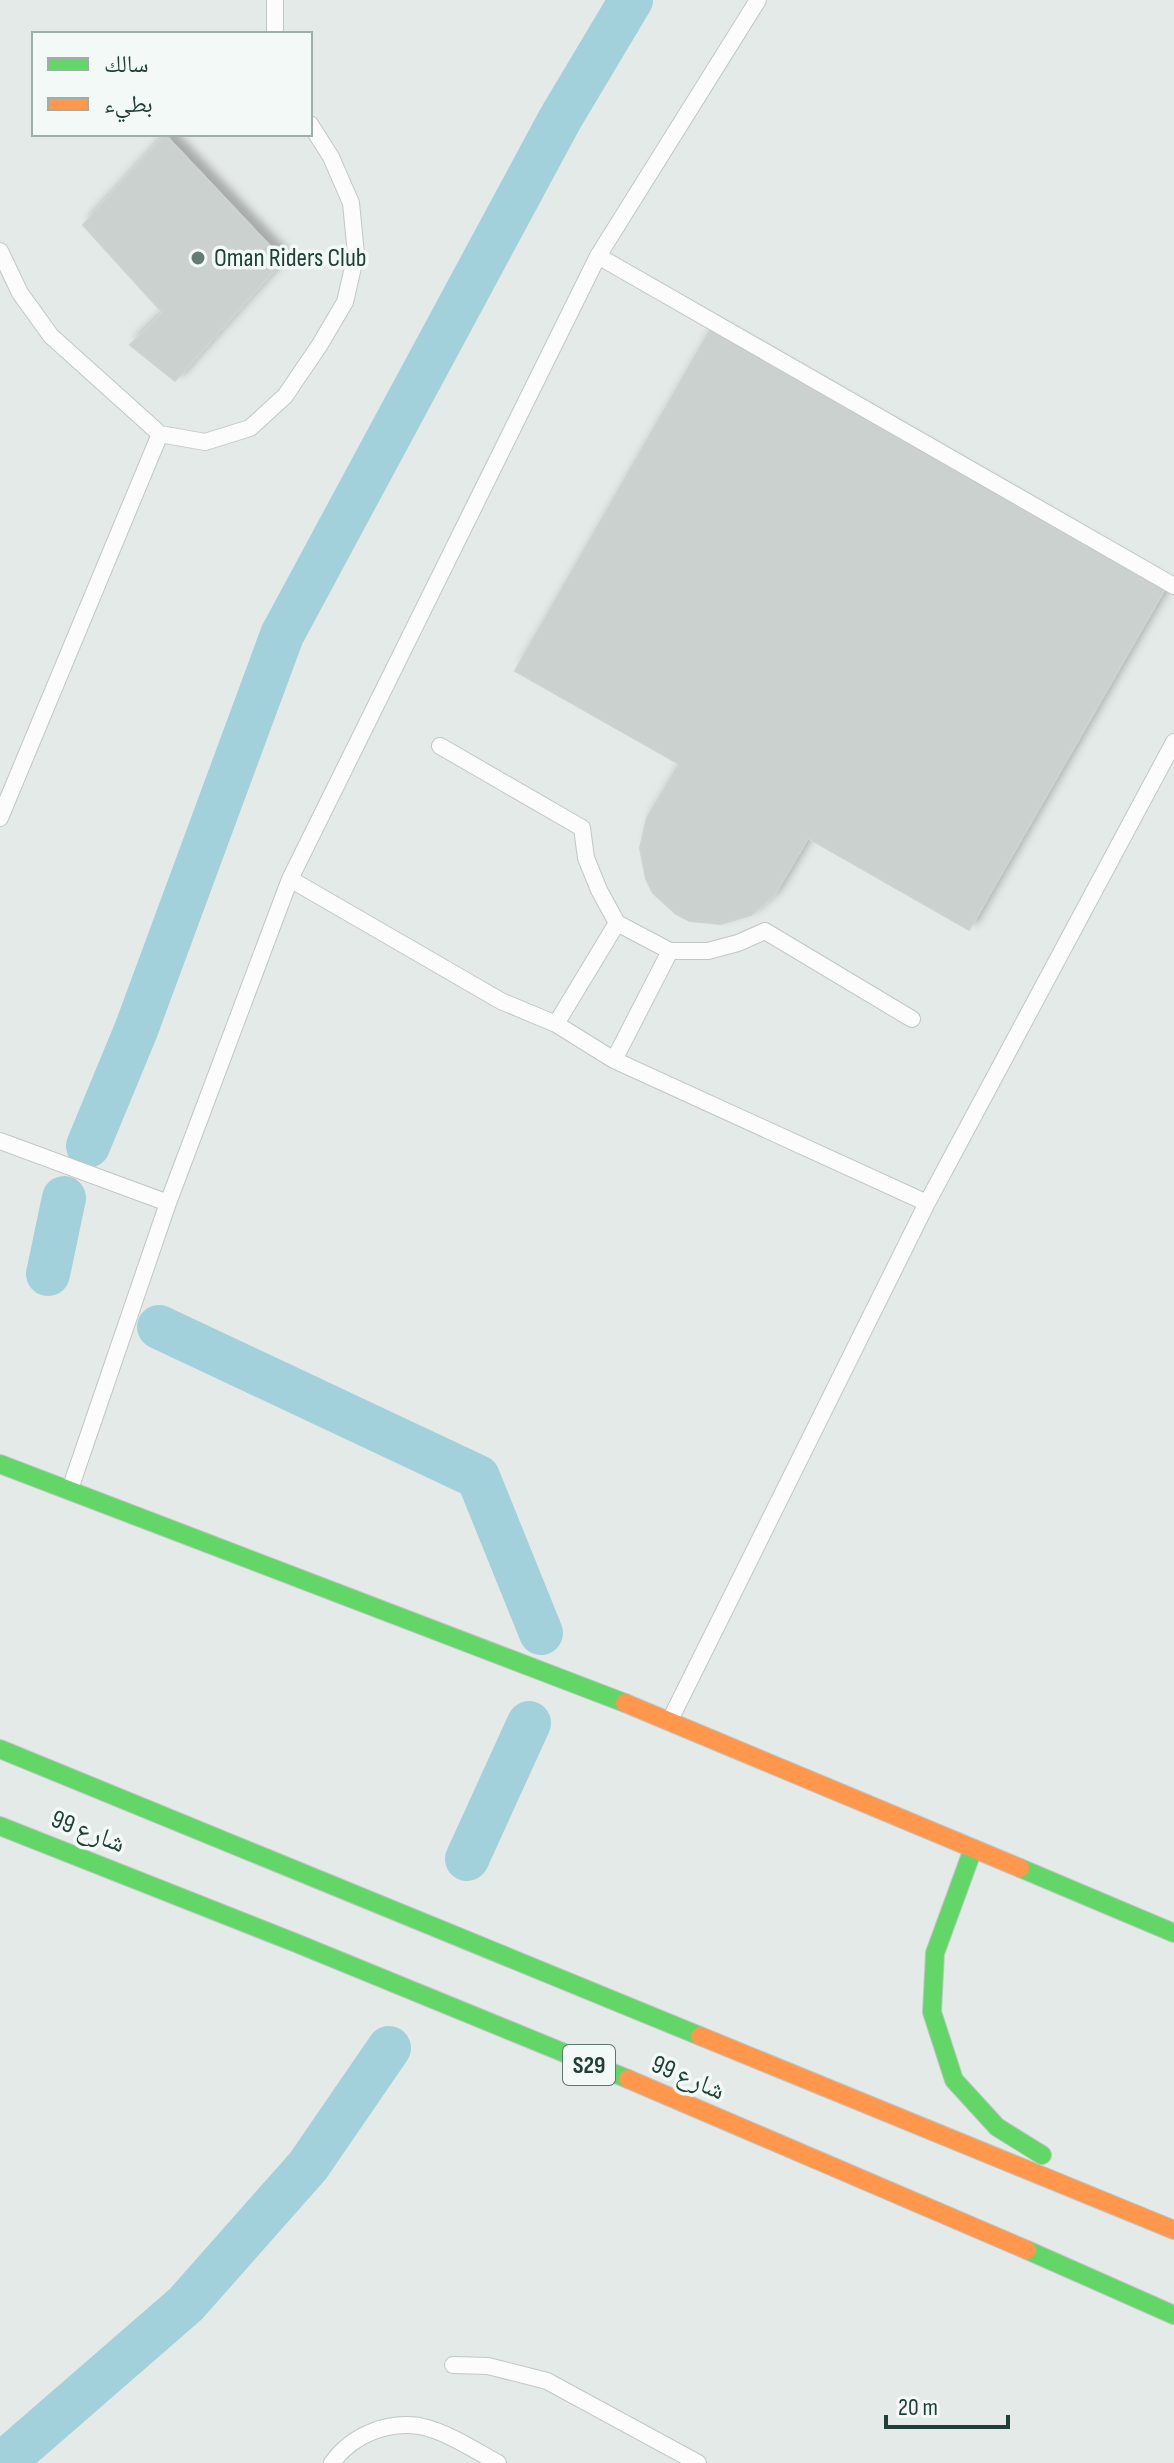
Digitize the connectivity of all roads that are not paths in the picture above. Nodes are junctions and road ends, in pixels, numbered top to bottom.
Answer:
1 (275, 0) edge
2 (758, 0) edge
3 (275, 32) edge
4 (312, 127) edge
5 (0, 251) edge
6 (598, 256) junction
7 (160, 434) junction
8 (1174, 586) edge
9 (1174, 742) edge
10 (440, 746) dead end
11 (0, 818) edge
12 (290, 879) junction
13 (617, 923) junction
14 (670, 951) junction
15 (912, 1019) dead end
16 (556, 1024) junction
17 (614, 1060) junction
18 (0, 1141) edge
19 (168, 1203) junction
20 (927, 1203) junction
21 (0, 1464) edge
22 (69, 1490) junction
23 (669, 1720) junction
24 (0, 1749) edge
25 (0, 1826) edge
26 (973, 1849) junction
27 (1174, 1933) edge
28 (1135, 2214) junction
29 (1174, 2230) edge
30 (1174, 2315) edge
31 (453, 2365) dead end
32 (488, 2461) edge
33 (332, 2463) edge
34 (698, 2463) edge

1 - 3 lane
2 - 6 lane
4 - 7 lane
5 - 7 lane
6 - 8 lane
6 - 12 lane
7 - 11 lane
9 - 20 lane
10 - 13 lane
12 - 16 lane
12 - 19 lane
13 - 14 lane
13 - 16 lane
14 - 15 lane
14 - 17 lane
16 - 17 lane
17 - 20 lane
18 - 19 lane
19 - 22 lane
20 - 23 lane
21 - 22 main road
22 - 23 main road
23 - 26 main road
24 - 28 main road, 99 شارع
25 - 30 main road, 99 شارع / S29
26 - 27 main road
26 - 28 main road
28 - 29 main road, 99 شارع
31 - 34 lane
32 - 33 lane

